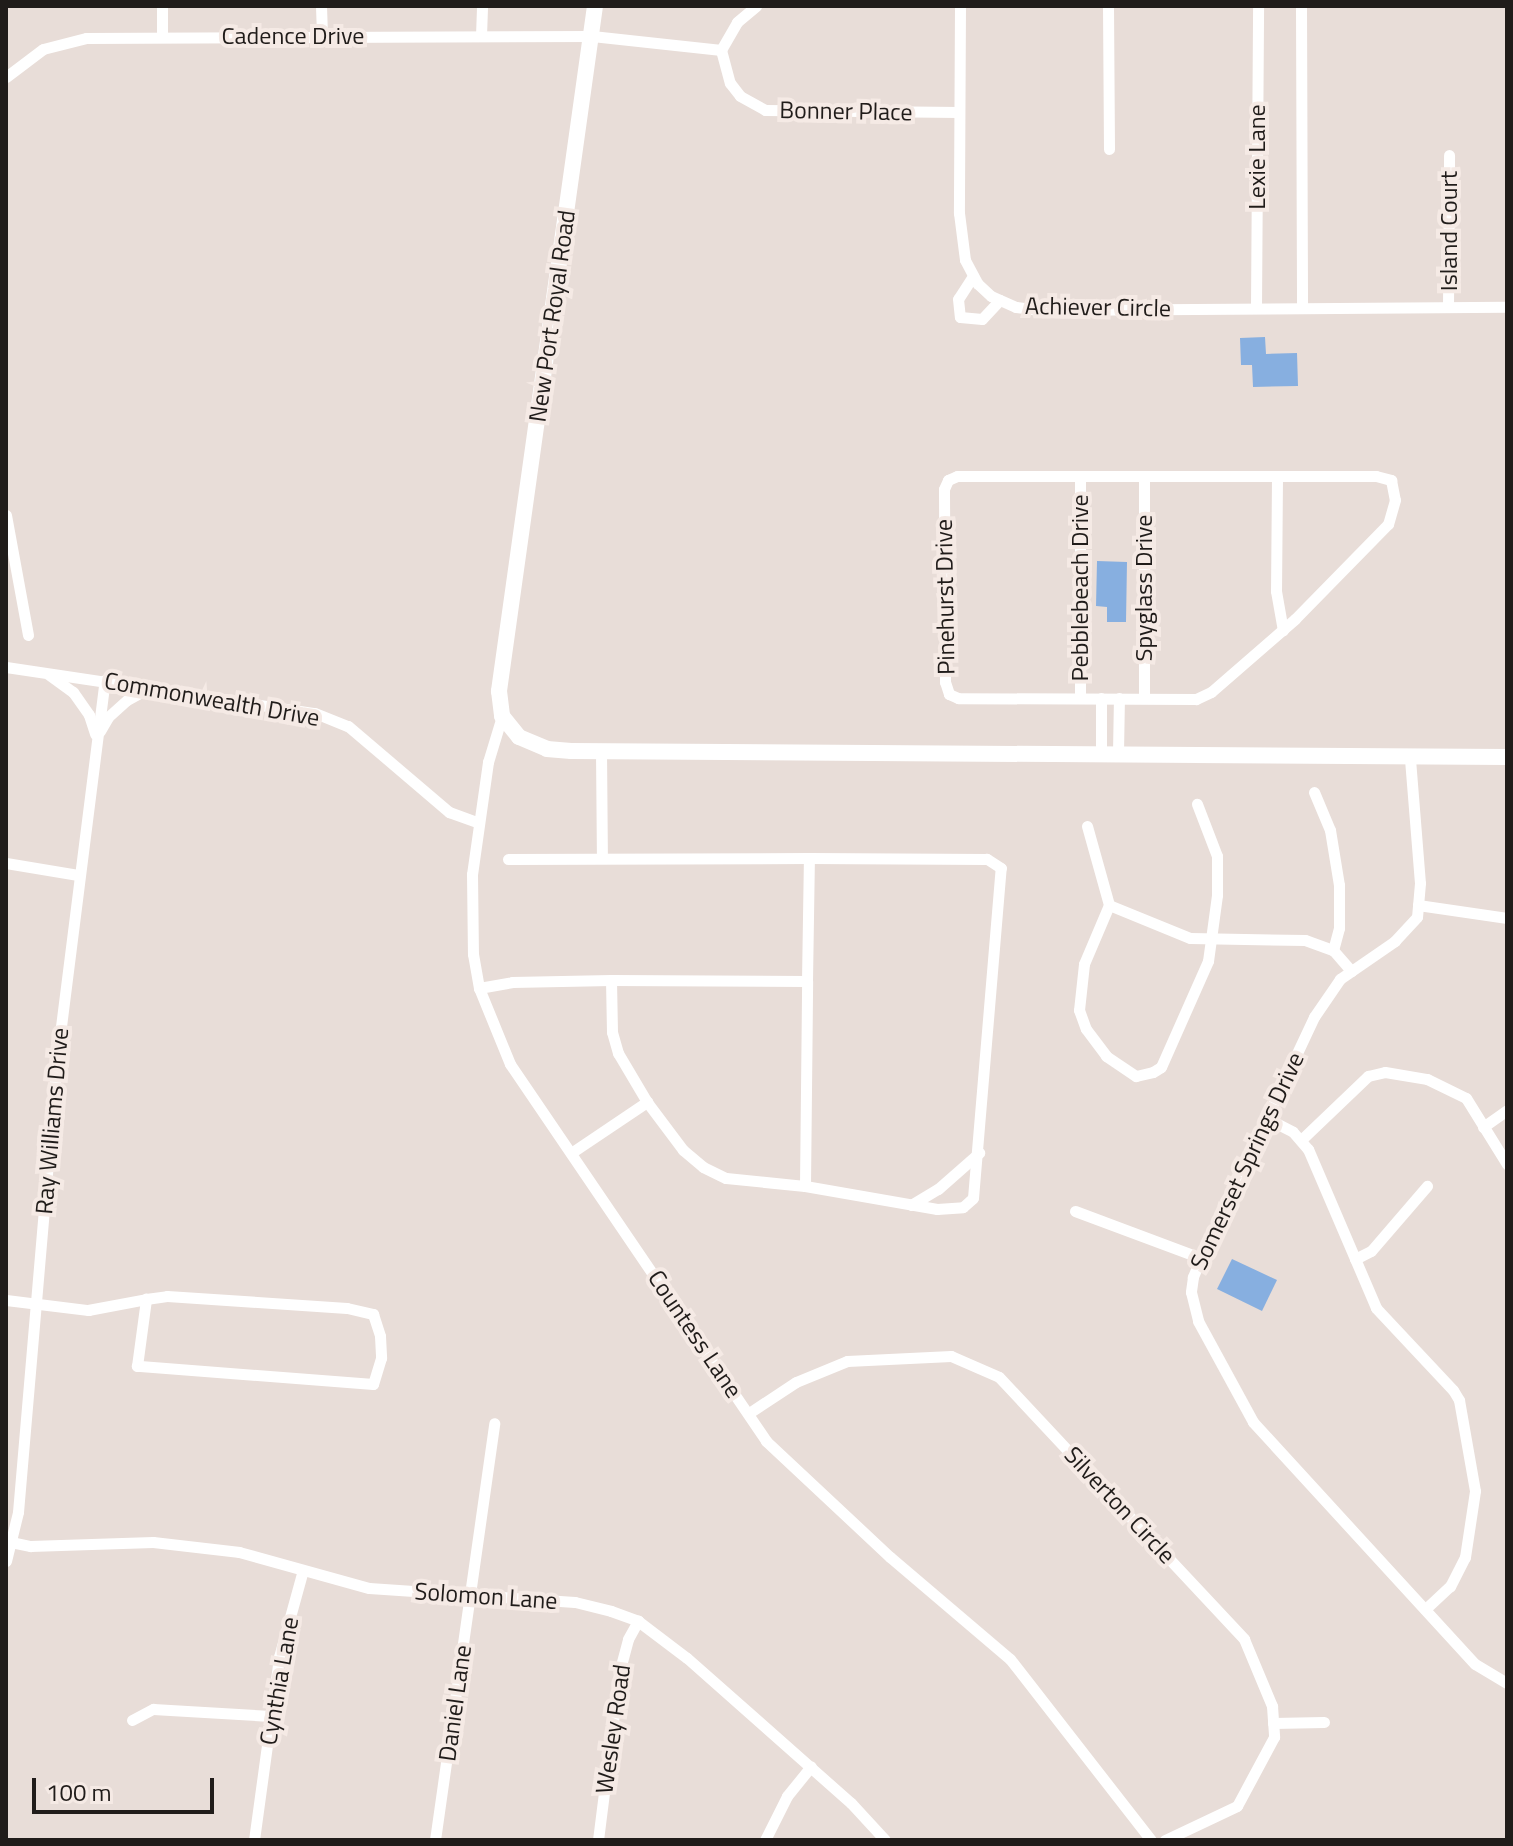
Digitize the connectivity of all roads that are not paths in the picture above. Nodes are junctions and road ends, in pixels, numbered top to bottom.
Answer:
1 (162, 6) edge
2 (321, 6) edge
3 (482, 6) edge
4 (595, 6) edge
5 (756, 6) edge
6 (960, 6) edge
7 (1108, 6) edge
8 (1258, 6) edge
9 (1301, 6) edge
10 (162, 36) junction
11 (322, 36) junction
12 (481, 36) junction
13 (592, 36) junction
14 (721, 50) junction
15 (6, 77) edge
16 (959, 112) junction
17 (1109, 149) dead end
18 (1449, 155) dead end
19 (973, 276) junction
20 (1000, 300) junction
21 (1256, 307) junction
22 (1302, 307) junction
23 (1448, 307) junction
24 (1507, 307) edge
25 (1080, 477) junction
26 (1144, 478) junction
27 (1277, 478) junction
28 (6, 515) edge
29 (1283, 630) junction
30 (28, 635) dead end
31 (6, 667) edge
32 (47, 673) junction
33 (105, 680) junction
34 (150, 687) junction
35 (1080, 698) junction
36 (1101, 698) junction
37 (1119, 698) junction
38 (1144, 698) junction
39 (502, 716) junction
40 (96, 738) junction
41 (601, 751) junction
42 (1109, 753) junction
43 (1507, 757) edge
44 (1410, 759) junction
45 (1314, 792) dead end
46 (1197, 804) dead end
47 (479, 823) junction
48 (1087, 826) dead end
49 (602, 858) junction
50 (809, 858) junction
51 (508, 859) dead end
52 (6, 863) edge
53 (78, 875) junction
54 (1109, 905) junction
55 (1418, 905) junction
56 (1507, 918) edge
57 (1211, 940) junction
58 (1333, 950) junction
59 (1351, 971) junction
60 (611, 980) junction
61 (807, 981) junction
62 (479, 988) junction
63 (647, 1102) junction
64 (1507, 1110) edge
65 (1266, 1118) junction
66 (1483, 1127) junction
67 (1301, 1140) junction
68 (571, 1153) junction
69 (979, 1153) junction
70 (1507, 1164) edge
71 (805, 1186) junction
72 (1427, 1186) dead end
73 (911, 1205) junction
74 (1075, 1211) dead end
75 (1201, 1258) junction
76 (1355, 1259) junction
77 (146, 1299) junction
78 (6, 1300) edge
79 (35, 1302) junction
80 (749, 1413) junction
81 (494, 1423) dead end
82 (9, 1542) edge
83 (6, 1561) edge
84 (303, 1570) junction
85 (470, 1598) junction
86 (1425, 1609) junction
87 (638, 1621) junction
88 (1507, 1683) edge
89 (270, 1716) junction
90 (132, 1720) dead end
91 (1324, 1722) dead end
92 (1273, 1723) junction
93 (811, 1766) junction
94 (254, 1840) edge
95 (435, 1840) edge
96 (598, 1840) edge
97 (765, 1840) edge
98 (885, 1840) edge
99 (1151, 1840) edge
100 (1165, 1840) edge

1 - 10 street
2 - 11 street
3 - 12 street
4 - 13 main road, New Port Royal Road
5 - 14 street
6 - 16 street
7 - 17 street
8 - 21 street, Lexie Lane
9 - 22 street, Lexie Lane
10 - 11 street, Cadence Drive
10 - 15 street, Cadence Drive
11 - 12 street, Cadence Drive
12 - 13 street, Cadence Drive
13 - 14 street
13 - 39 main road, New Port Royal Road
14 - 16 street, Bonner Place
16 - 19 street
18 - 23 street, Island Court
19 - 20 street, Achiever Circle
19 - 20 street
20 - 21 street, Achiever Circle
21 - 22 street, Achiever Circle
22 - 23 street, Achiever Circle
23 - 24 street, Achiever Circle
25 - 26 street, Pinehurst Drive
25 - 35 street, Pebblebeach Drive
25 - 35 street, Pinehurst Drive
26 - 27 street, Pinehurst Drive
26 - 38 street, Spyglass Drive
27 - 29 street
27 - 29 street, Pinehurst Drive
28 - 30 street
29 - 38 street, Pinehurst Drive
31 - 32 street, Commonwealth Drive
32 - 33 street, Commonwealth Drive
32 - 40 street
33 - 34 street, Commonwealth Drive
33 - 40 street, Ray Williams Drive
34 - 40 street
34 - 47 street, Commonwealth Drive
35 - 36 street, Pinehurst Drive
36 - 37 street, Pinehurst Drive
36 - 42 street
37 - 38 street, Pinehurst Drive
37 - 42 street
39 - 41 main road
39 - 47 street, Countess Lane
40 - 53 street, Ray Williams Drive
41 - 42 main road
41 - 49 street
42 - 44 main road
43 - 44 main road
44 - 55 street
45 - 58 street
46 - 57 street
47 - 62 street, Countess Lane
48 - 54 street
49 - 50 street
49 - 51 street
50 - 61 street
50 - 69 street
52 - 53 street
53 - 79 street, Ray Williams Drive
54 - 57 street
54 - 57 street
55 - 56 street
55 - 59 street, Somerset Springs Drive
57 - 58 street
58 - 59 street
59 - 65 street, Somerset Springs Drive
60 - 61 street
60 - 62 street
60 - 63 street
61 - 71 street
62 - 68 street, Countess Lane
63 - 68 street
63 - 71 street
64 - 66 street
65 - 67 street
65 - 75 street, Somerset Springs Drive
66 - 67 street
66 - 70 street
67 - 76 street
68 - 80 street, Countess Lane
69 - 73 street
69 - 73 street
71 - 73 street
72 - 76 street
74 - 75 street
75 - 86 street, Somerset Springs Drive
76 - 86 street
77 - 77 street
77 - 79 street
78 - 79 street
79 - 82 street, Ray Williams Drive
80 - 92 street, Silverton Circle
80 - 99 street, Countess Lane
81 - 85 street, Daniel Lane
82 - 83 street, Ray Williams Drive
82 - 84 street, Solomon Lane
84 - 85 street, Solomon Lane
84 - 89 street, Cynthia Lane
85 - 87 street, Solomon Lane
85 - 95 street, Daniel Lane
86 - 88 street, Somerset Springs Drive
87 - 93 street, Solomon Lane
87 - 96 street, Wesley Road
89 - 90 street
89 - 94 street, Cynthia Lane
91 - 92 street
92 - 100 street
93 - 97 street
93 - 98 street, Solomon Lane

